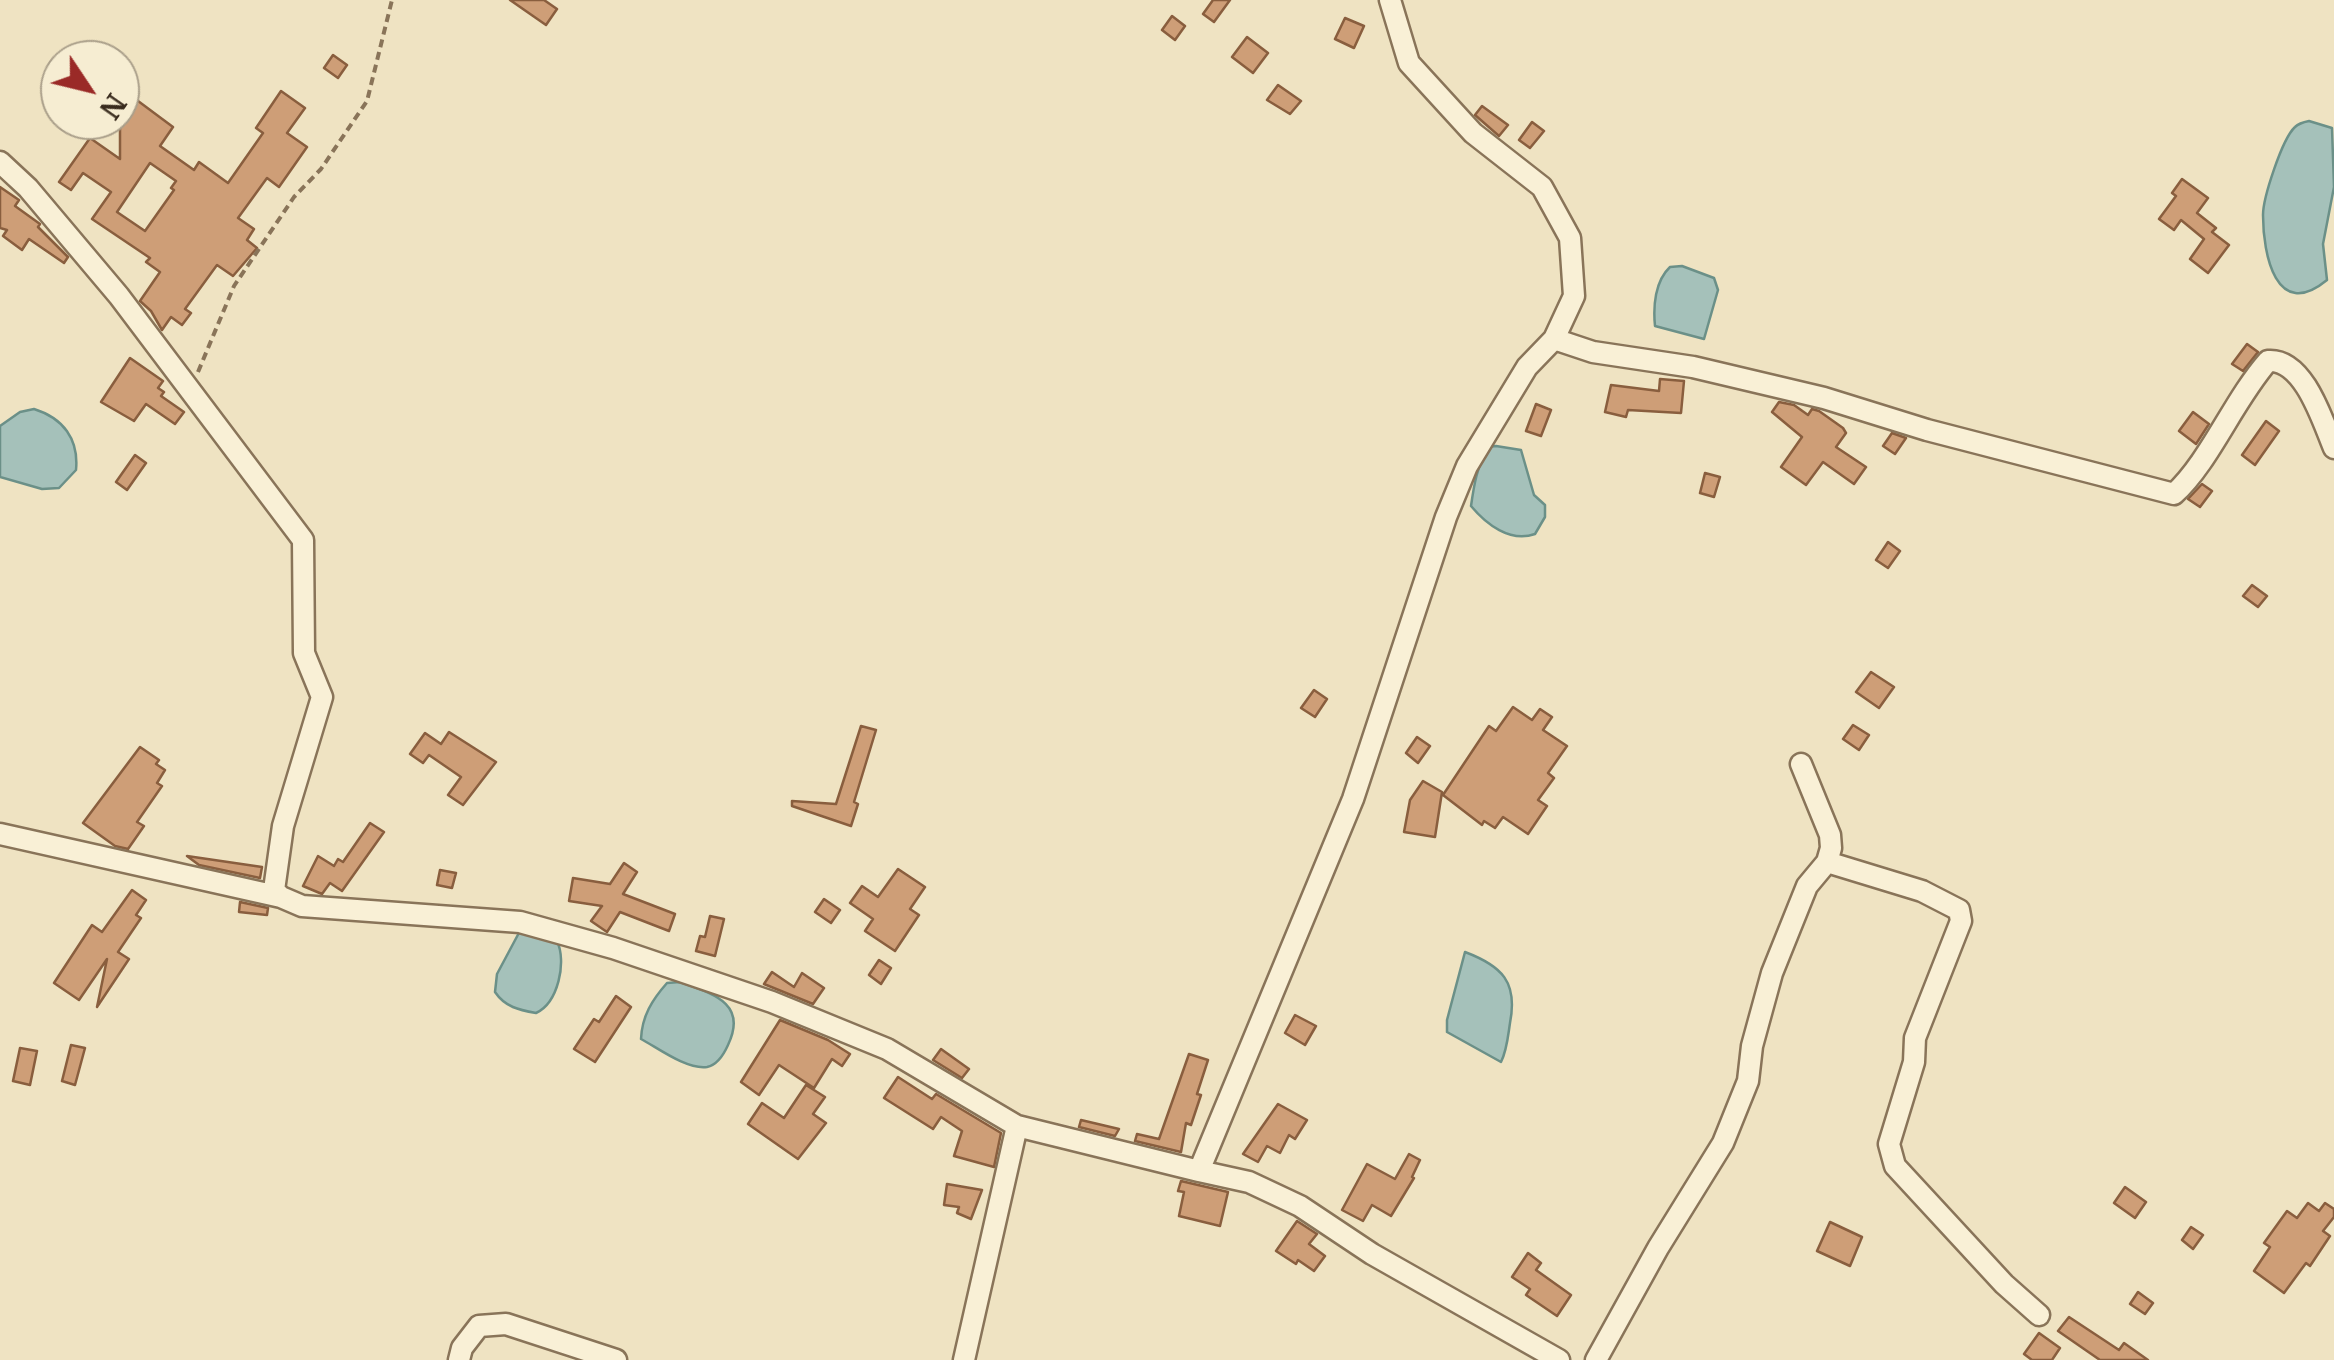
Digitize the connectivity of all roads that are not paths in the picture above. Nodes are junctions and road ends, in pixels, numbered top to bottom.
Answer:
1 (1390, 0) edge
2 (0, 162) edge
3 (1554, 339) junction
4 (2334, 448) edge
5 (1801, 764) dead end
6 (0, 834) edge
7 (1828, 862) junction
8 (281, 897) junction
9 (1017, 1126) junction
10 (1200, 1171) junction
11 (2039, 1315) dead end
12 (459, 1360) edge
13 (616, 1360) edge
14 (964, 1360) edge
15 (1559, 1360) edge
16 (1596, 1360) edge

1 - 3 street
2 - 8 street
3 - 4 street
3 - 10 street
5 - 7 street
6 - 8 street
7 - 11 street
7 - 16 street
8 - 9 street
9 - 10 street
9 - 14 street
10 - 15 street
12 - 13 street

